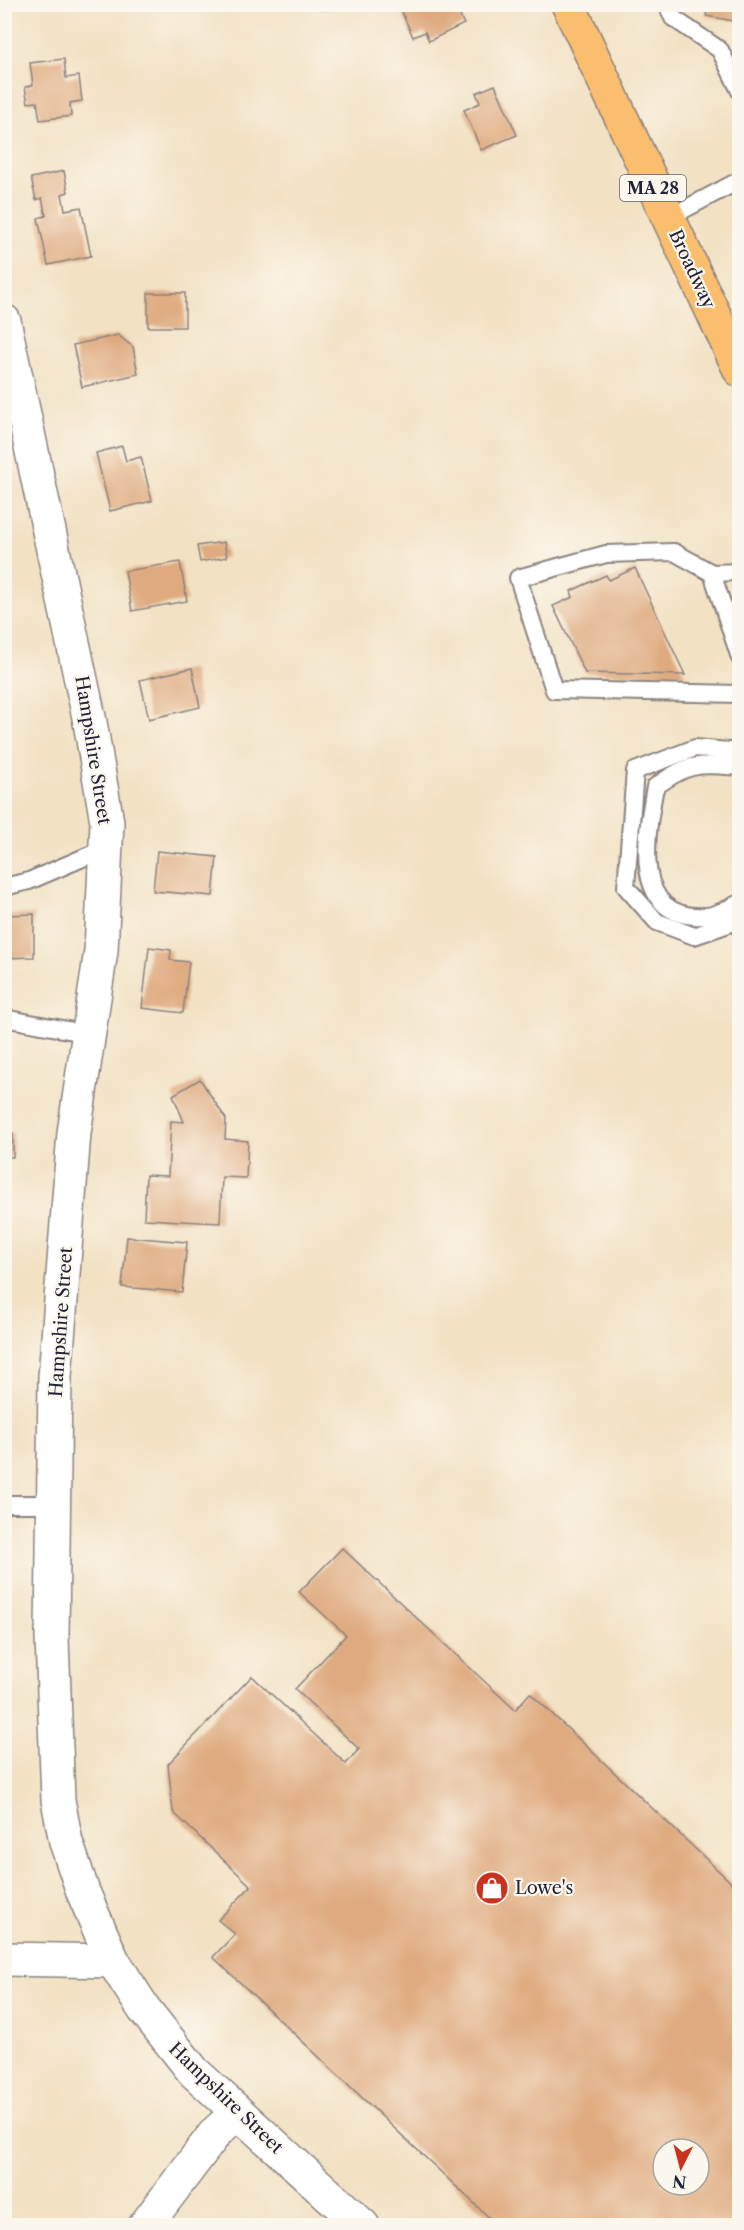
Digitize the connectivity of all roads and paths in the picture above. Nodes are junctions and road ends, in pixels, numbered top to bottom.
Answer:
1 (568, 4) edge
2 (667, 4) edge
3 (740, 91) edge
4 (740, 180) edge
5 (668, 218) junction
6 (4, 321) edge
7 (740, 370) edge
8 (11, 379) edge
9 (740, 572) edge
10 (712, 573) junction
11 (740, 658) edge
12 (740, 694) edge
13 (740, 752) edge
14 (740, 767) edge
15 (106, 848) junction
16 (4, 887) edge
17 (740, 903) edge
18 (740, 920) edge
19 (4, 1018) edge
20 (89, 1034) junction
21 (4, 1504) edge
22 (54, 1504) junction
23 (4, 1959) edge
24 (113, 1961) junction
25 (237, 2113) junction
26 (146, 2226) edge
27 (363, 2226) edge

1 - 5 main road, Broadway / MA 28
2 - 3 lane
4 - 5 lane
5 - 7 main road, Broadway / MA 28
6 - 8 street, Hampshire Street
8 - 15 street, Hampshire Street
9 - 10 lane
10 - 11 lane
10 - 12 lane
13 - 18 lane
14 - 17 lane
15 - 16 lane
15 - 20 street, Hampshire Street
19 - 20 lane
20 - 22 street, Hampshire Street
21 - 22 lane
22 - 24 street, Hampshire Street
23 - 24 street
24 - 25 street, Hampshire Street
25 - 26 street
25 - 27 street, Hampshire Street

